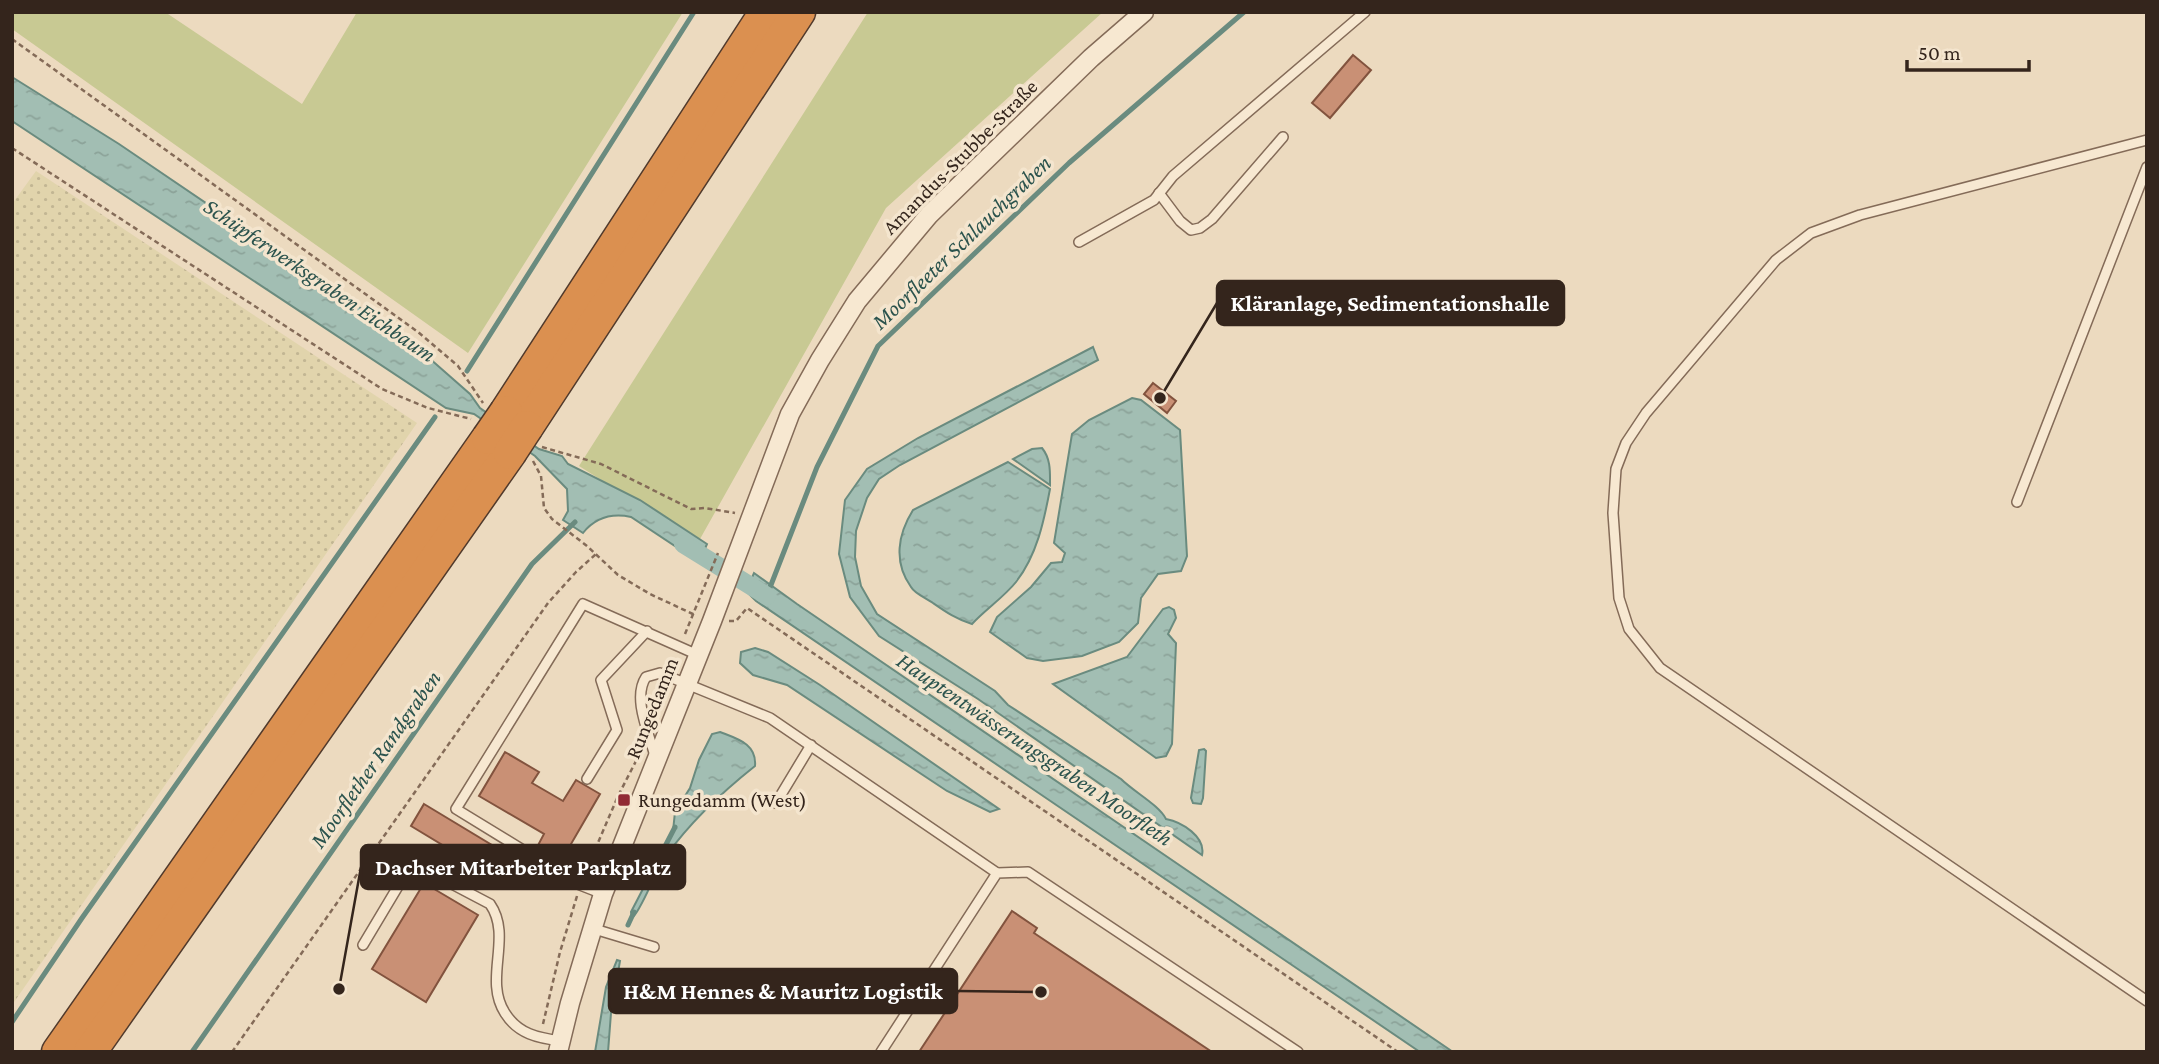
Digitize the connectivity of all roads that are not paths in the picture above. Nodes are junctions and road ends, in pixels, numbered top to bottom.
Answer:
1 (766, 12) edge
2 (799, 12) edge
3 (1144, 12) edge
4 (1365, 12) edge
5 (1283, 137) dead end
6 (2147, 140) edge
7 (2147, 167) edge
8 (1159, 193) junction
9 (1079, 242) dead end
10 (515, 423) junction
11 (501, 443) junction
12 (2017, 502) dead end
13 (712, 621) joint
14 (647, 631) junction
15 (698, 655) junction
16 (687, 683) junction
17 (811, 745) junction
18 (656, 758) junction
19 (587, 779) dead end
20 (776, 803) dead end
21 (997, 873) junction
22 (603, 894) junction
23 (591, 928) junction
24 (363, 945) dead end
25 (654, 947) dead end
26 (2147, 1001) edge
27 (559, 1046) edge
28 (58, 1052) edge
29 (90, 1052) edge
30 (880, 1052) edge
31 (1297, 1052) edge

1 - 10 highway
2 - 10 highway
3 - 13 street, Amandus-Stubbe-Straße
4 - 8 lane
5 - 8 lane
6 - 26 lane
7 - 12 lane
8 - 9 lane
10 - 11 highway, bridge
11 - 28 highway
11 - 29 highway
13 - 15 street, Rungedamm
14 - 15 lane
14 - 19 lane
14 - 22 lane
15 - 16 street, Rungedamm
16 - 17 lane
16 - 18 street, Rungedamm
16 - 18 lane
17 - 20 lane
17 - 21 lane
18 - 22 street, Rungedamm
21 - 30 lane
21 - 31 lane
22 - 23 street, Rungedamm
23 - 25 lane
23 - 27 street, Rungedamm
24 - 27 lane

